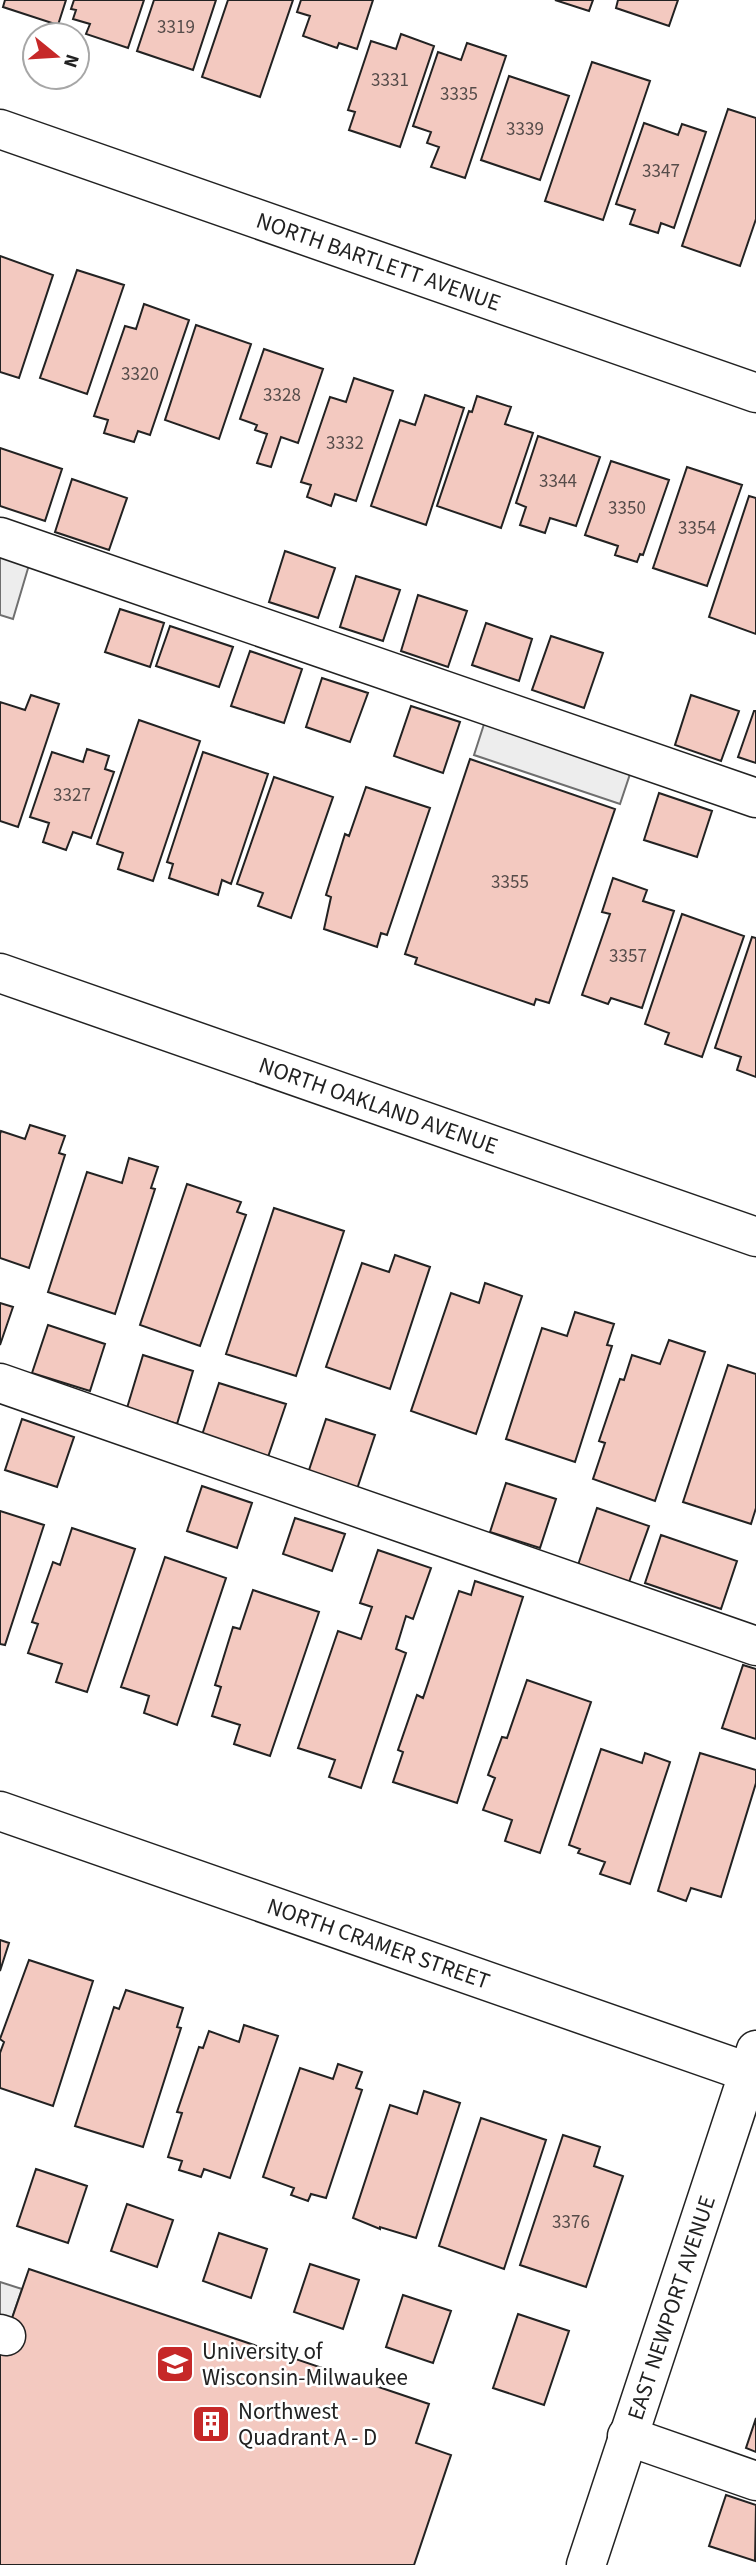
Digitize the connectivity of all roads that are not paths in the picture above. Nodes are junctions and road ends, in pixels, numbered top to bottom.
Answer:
1 (0, 129) edge
2 (756, 393) edge
3 (0, 537) edge
4 (756, 799) edge
5 (0, 973) edge
6 (756, 1237) edge
7 (0, 1383) edge
8 (756, 1646) edge
9 (0, 1811) edge
10 (754, 2066) edge
11 (627, 2436) junction
12 (756, 2481) edge
13 (586, 2565) edge

1 - 2 street, NORTH BARTLETT AVENUE
3 - 4 street
5 - 6 street, NORTH OAKLAND AVENUE
7 - 8 street
9 - 10 street, NORTH CRAMER STREET
10 - 11 street, EAST NEWPORT AVENUE
11 - 12 street
11 - 13 street, EAST NEWPORT AVENUE

